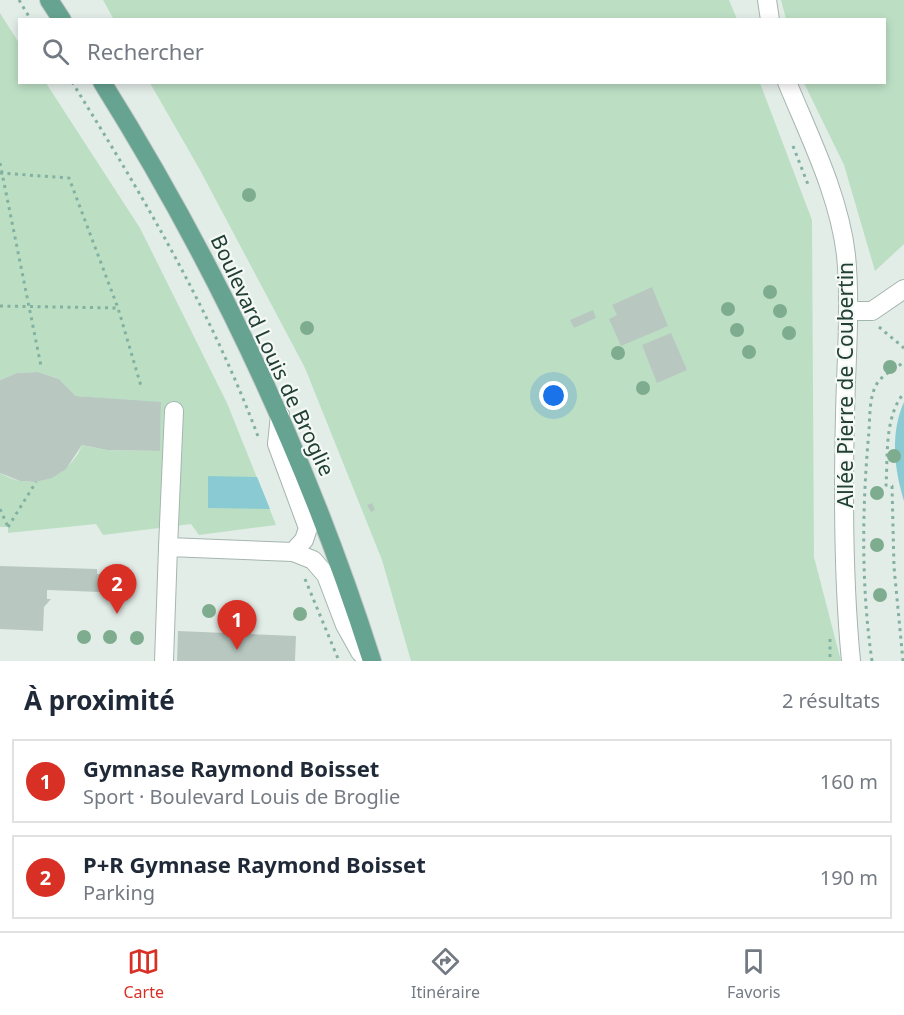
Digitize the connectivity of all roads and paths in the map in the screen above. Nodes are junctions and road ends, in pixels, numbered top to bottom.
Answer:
1 (19, 0) edge
2 (49, 0) edge
3 (767, 0) edge
4 (30, 18) edge
5 (61, 18) edge
6 (770, 18) edge
7 (73, 84) edge
8 (103, 84) edge
9 (789, 84) edge
10 (789, 136) dead end
11 (0, 164) edge
12 (1, 173) edge
13 (809, 188) dead end
14 (904, 289) edge
15 (29, 305) junction
16 (0, 306) edge
17 (118, 308) junction
18 (872, 310) junction
19 (848, 311) junction
20 (904, 348) edge
21 (904, 362) edge
22 (42, 366) dead end
23 (141, 386) dead end
24 (904, 393) edge
25 (174, 411) dead end
26 (280, 415) junction
27 (261, 444) dead end
28 (36, 482) dead end
29 (0, 509) edge
30 (168, 547) junction
31 (293, 552) junction
32 (164, 661) edge
33 (339, 661) edge
34 (371, 661) edge
35 (851, 661) edge
36 (872, 661) edge
37 (903, 661) edge

1 - 4 path
2 - 5 main road
3 - 6 street
7 - 27 path
8 - 26 main road, Boulevard Louis de Broglie
9 - 19 street, Allée Pierre de Coubertin
10 - 13 path
11 - 12 path
12 - 15 path
12 - 17 path
14 - 18 street
15 - 16 path
15 - 17 path
15 - 22 path
17 - 23 path
18 - 19 street
18 - 20 path
19 - 35 street, Allée Pierre de Coubertin
21 - 36 path
24 - 37 path
25 - 30 street
26 - 31 street
26 - 34 main road, Boulevard Louis de Broglie
28 - 29 path
30 - 31 street
30 - 32 street
31 - 33 path
31 - 34 street

